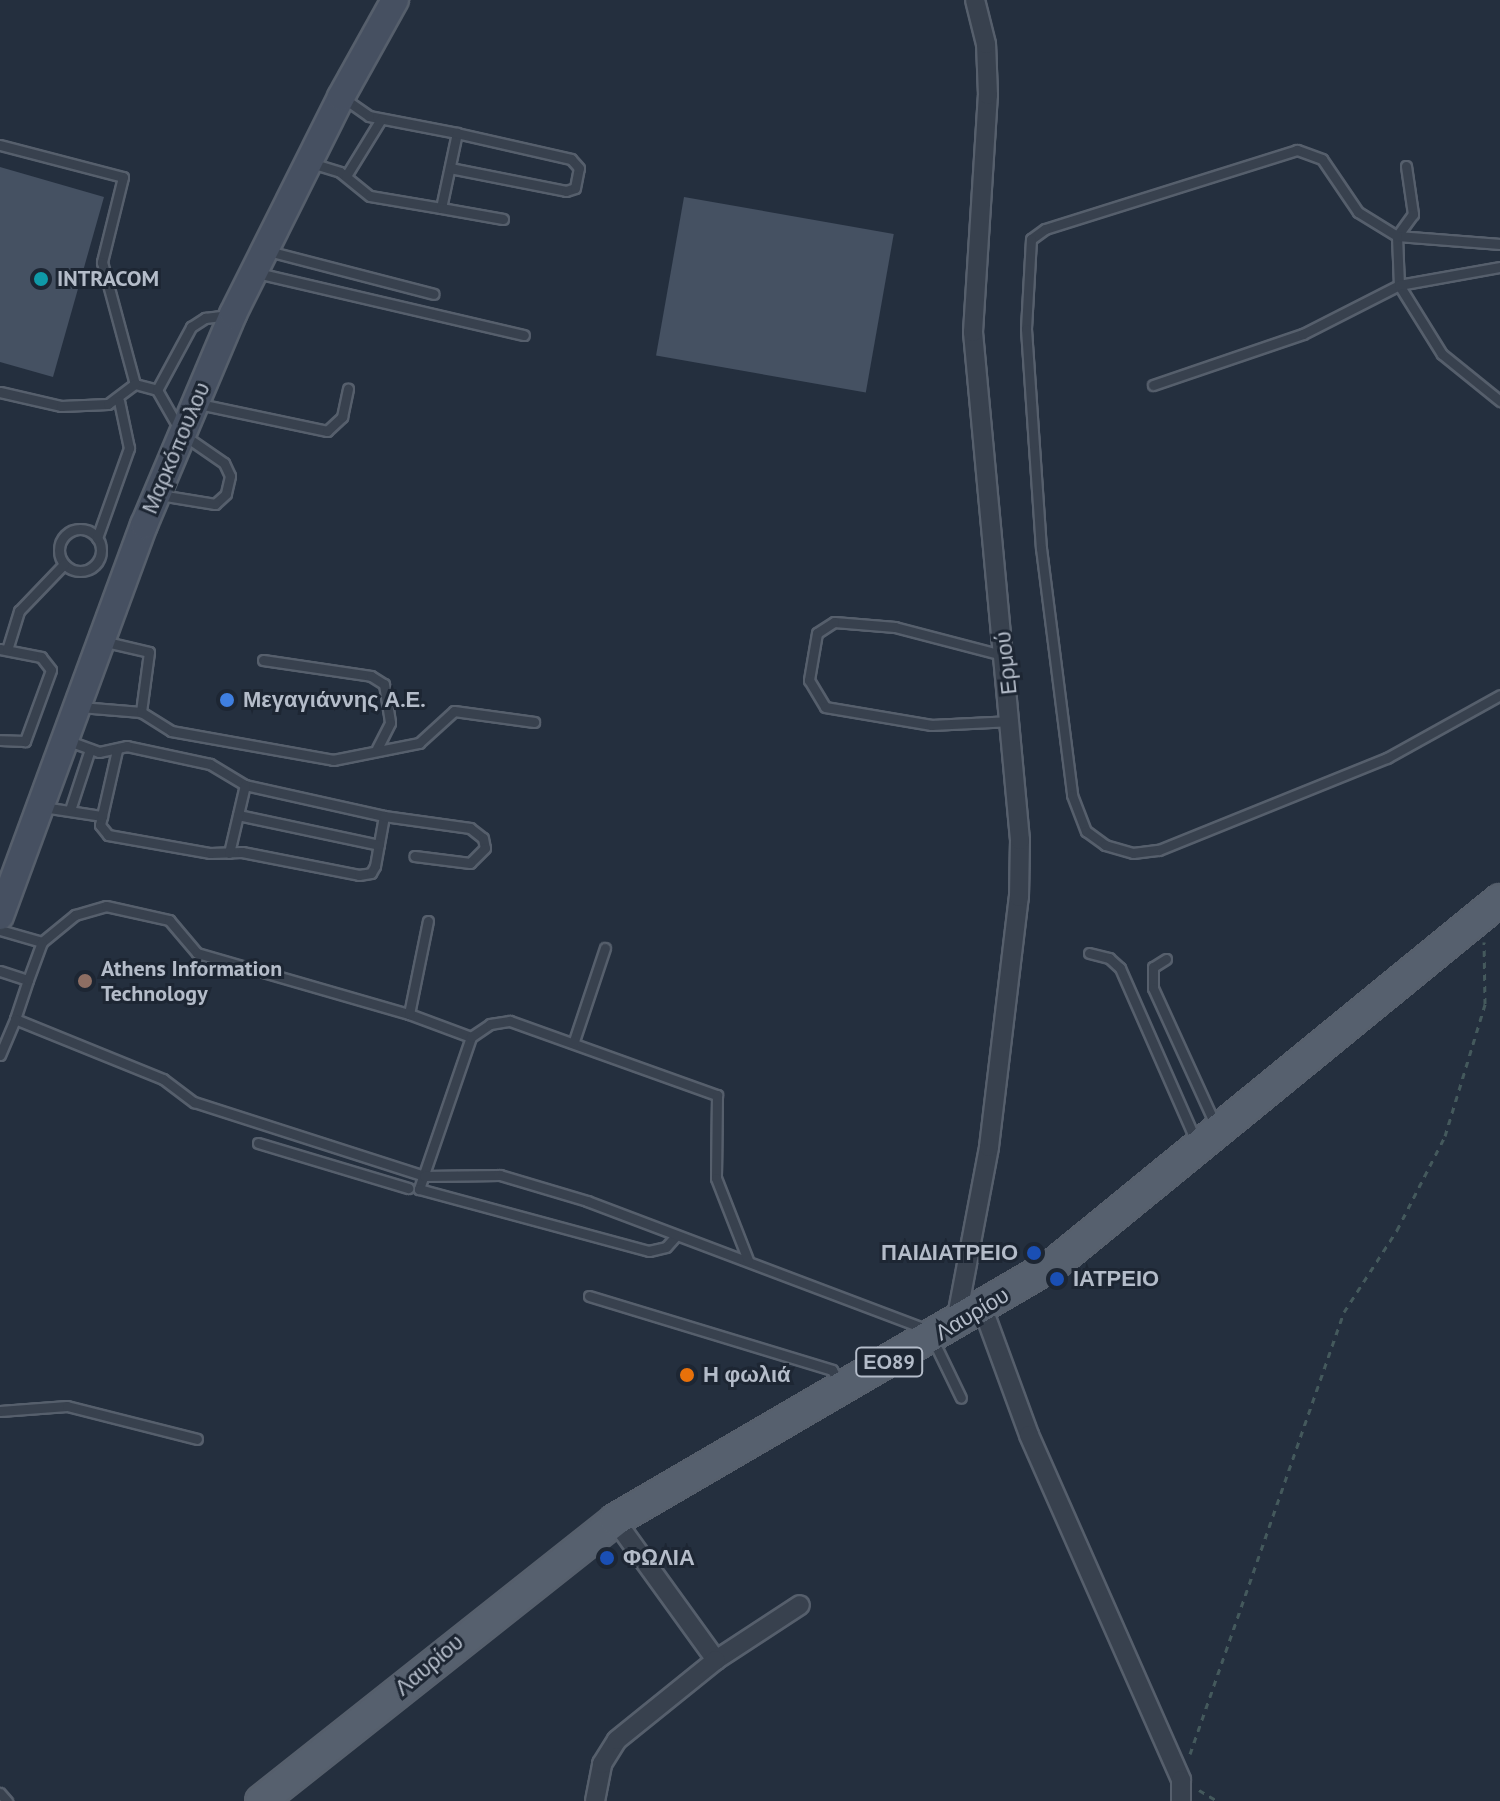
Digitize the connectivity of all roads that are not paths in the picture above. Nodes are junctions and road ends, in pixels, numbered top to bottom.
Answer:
1 (395, 0) edge
2 (975, 0) edge
3 (341, 97) junction
4 (381, 119) junction
5 (457, 133) junction
6 (0, 145) edge
7 (308, 162) junction
8 (1406, 166) dead end
9 (450, 168) junction
10 (346, 176) junction
11 (441, 208) junction
12 (503, 219) dead end
13 (1397, 236) junction
14 (1500, 244) edge
15 (259, 261) junction
16 (1500, 267) edge
17 (1399, 285) junction
18 (434, 294) dead end
19 (233, 314) junction
20 (524, 335) dead end
21 (135, 384) junction
22 (1153, 385) dead end
23 (348, 389) dead end
24 (157, 390) junction
25 (0, 392) edge
26 (119, 401) junction
27 (1500, 401) edge
28 (195, 403) junction
29 (182, 434) junction
30 (157, 494) junction
31 (97, 538) junction
32 (64, 564) junction
33 (101, 641) junction
34 (4, 650) edge
35 (1006, 656) junction
36 (263, 660) dead end
37 (1500, 695) edge
38 (77, 707) junction
39 (141, 712) junction
40 (1012, 721) junction
41 (534, 722) dead end
42 (0, 740) edge
43 (65, 740) junction
44 (90, 749) junction
45 (377, 749) junction
46 (117, 750) junction
47 (245, 785) junction
48 (40, 807) junction
49 (70, 810) junction
50 (238, 815) junction
51 (102, 816) junction
52 (384, 816) junction
53 (379, 845) junction
54 (229, 853) junction
55 (414, 856) dead end
56 (1489, 910) edge
57 (0, 916) edge
58 (428, 921) dead end
59 (0, 930) edge
60 (42, 942) junction
61 (605, 948) dead end
62 (1089, 953) dead end
63 (1166, 959) dead end
64 (0, 971) edge
65 (28, 980) junction
66 (409, 1014) junction
67 (15, 1019) junction
68 (471, 1037) junction
69 (574, 1041) junction
70 (0, 1055) edge
71 (1208, 1138) junction
72 (258, 1143) dead end
73 (323, 1146) junction
74 (318, 1162) junction
75 (424, 1176) junction
76 (408, 1188) dead end
77 (675, 1237) junction
78 (748, 1260) junction
79 (589, 1296) dead end
80 (983, 1309) junction
81 (942, 1332) junction
82 (842, 1389) junction
83 (961, 1398) dead end
84 (0, 1411) edge
85 (197, 1439) dead end
86 (615, 1520) junction
87 (800, 1605) dead end
88 (716, 1660) junction
89 (0, 1793) edge
90 (1183, 1794) edge
91 (7, 1801) edge
92 (261, 1801) edge
93 (595, 1801) edge

1 - 3 main road, Μαρκόπουλου
2 - 35 street, Ερμού
3 - 4 lane
3 - 7 main road, Μαρκόπουλου
4 - 5 lane
4 - 10 lane
5 - 9 lane
5 - 9 lane
6 - 21 lane
7 - 10 lane
7 - 15 main road, Μαρκόπουλου
8 - 13 lane
9 - 11 lane
10 - 11 lane
11 - 12 lane
13 - 14 lane
13 - 17 lane
13 - 37 lane
15 - 18 lane
15 - 19 main road, Μαρκόπουλου
15 - 20 lane
16 - 17 lane
17 - 22 lane
17 - 27 lane
19 - 24 lane
19 - 28 main road, Μαρκόπουλου
21 - 24 lane
21 - 26 lane
23 - 28 lane
24 - 29 lane
25 - 26 lane
26 - 31 lane
28 - 29 main road, Μαρκόπουλου
29 - 30 main road, Μαρκόπουλου
29 - 30 lane
30 - 33 main road, Μαρκόπουλου
31 - 32 lane
31 - 32 lane
32 - 34 lane
33 - 38 main road, Μαρκόπουλου
33 - 39 lane
34 - 42 lane
35 - 40 street, Ερμού
35 - 40 lane
36 - 45 lane
38 - 39 lane
38 - 43 main road, Μαρκόπουλου
39 - 45 lane
40 - 81 street, Ερμού
41 - 45 lane
43 - 44 lane
43 - 48 main road, Μαρκόπουλου
44 - 46 lane
44 - 49 lane
46 - 47 lane
46 - 51 lane
47 - 50 lane
47 - 52 lane
48 - 49 lane
48 - 57 main road, Μαρκόπουλου
49 - 51 lane
50 - 53 lane
50 - 54 lane
51 - 54 lane
52 - 53 lane
52 - 55 lane
53 - 54 lane
56 - 71 main road, Λαυρίου / ΕΟ89
58 - 66 lane
59 - 60 lane
60 - 65 lane
60 - 66 lane
61 - 69 lane
62 - 71 lane
63 - 71 lane
64 - 65 lane
65 - 67 lane
66 - 68 lane
67 - 70 lane
67 - 73 lane
68 - 69 lane
68 - 75 lane
69 - 78 lane
71 - 80 main road, Λαυρίου / ΕΟ89
72 - 74 lane
73 - 74 lane
73 - 75 lane
74 - 76 lane
75 - 77 lane
75 - 77 lane
77 - 78 lane
78 - 81 lane
79 - 82 lane
80 - 81 main road, Λαυρίου / ΕΟ89
80 - 90 street
81 - 82 main road, Λαυρίου / ΕΟ89
81 - 83 lane
82 - 86 main road, Λαυρίου / ΕΟ89
84 - 85 lane
86 - 88 street
86 - 92 main road, Λαυρίου / ΕΟ89
87 - 88 street
88 - 93 street
89 - 91 lane

